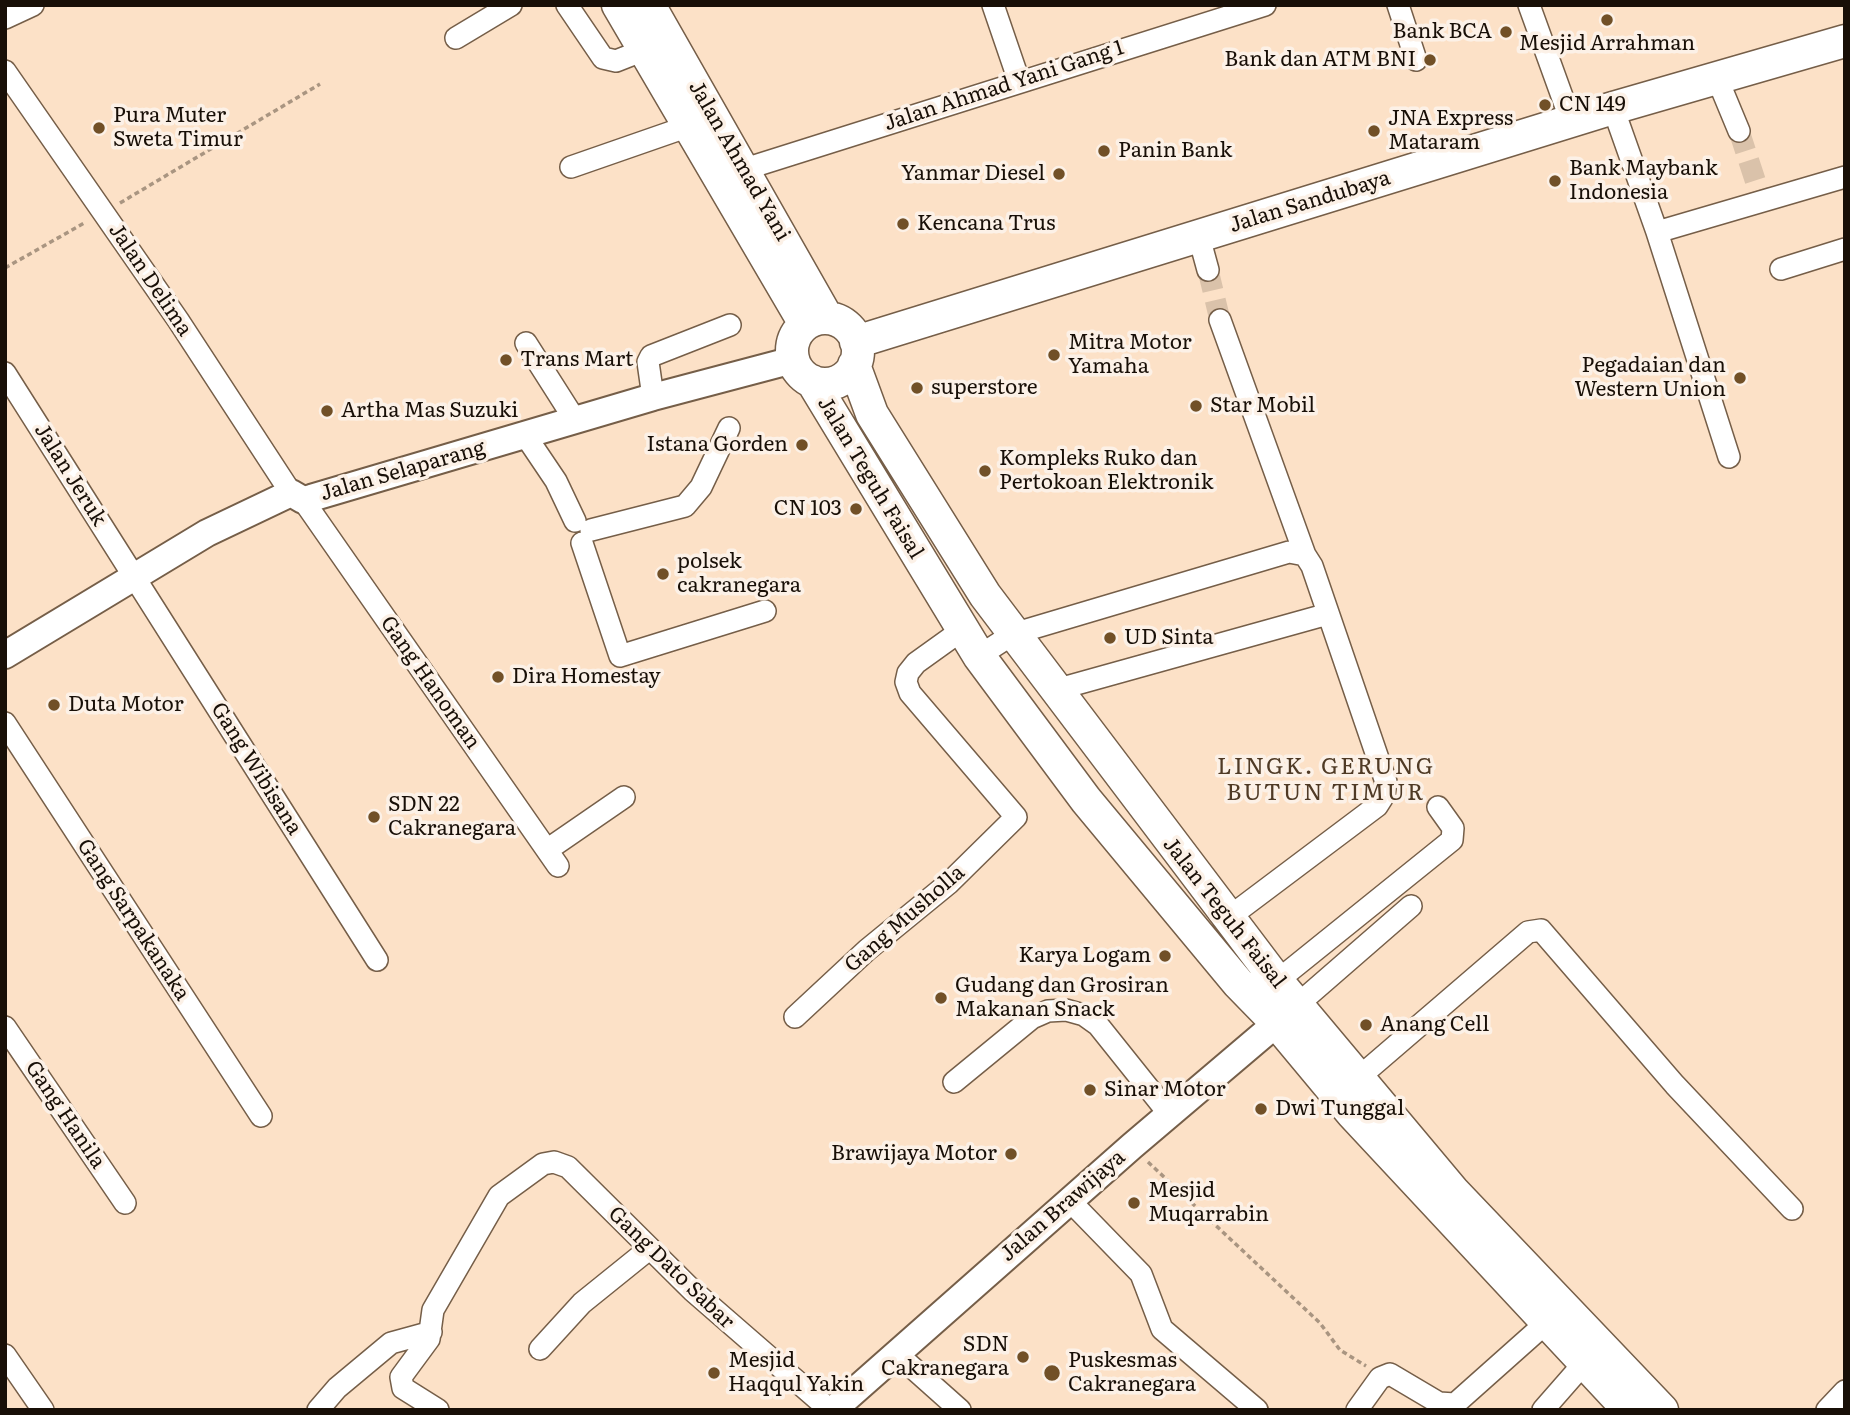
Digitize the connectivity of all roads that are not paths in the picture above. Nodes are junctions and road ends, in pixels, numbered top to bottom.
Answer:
1 (33, 5) edge
2 (511, 5) edge
3 (567, 5) edge
4 (618, 5) edge
5 (649, 5) edge
6 (993, 5) edge
7 (1265, 5) edge
8 (1398, 5) edge
9 (1529, 5) edge
10 (1237, 9) edge
11 (5, 18) edge
12 (456, 38) dead end
13 (1845, 41) edge
14 (644, 50) junction
15 (1416, 60) dead end
16 (5, 71) edge
17 (1717, 78) junction
18 (1019, 81) junction
19 (1613, 108) junction
20 (1571, 121) junction
21 (689, 126) junction
22 (1739, 131) tunnel mouth
23 (570, 167) dead end
24 (745, 169) junction
25 (1845, 177) edge
26 (1657, 232) junction
27 (1199, 237) junction
28 (1845, 248) edge
29 (1781, 269) dead end
30 (1208, 270) tunnel mouth
31 (1220, 320) tunnel mouth
32 (816, 321) junction
33 (730, 325) dead end
34 (526, 343) dead end
35 (855, 353) junction
36 (803, 371) junction
37 (5, 373) edge
38 (653, 397) junction
39 (575, 420) junction
40 (729, 428) dead end
41 (525, 435) junction
42 (1729, 457) dead end
43 (297, 496) junction
44 (583, 532) junction
45 (1305, 555) junction
46 (135, 577) junction
47 (765, 611) dead end
48 (1328, 614) junction
49 (1013, 634) junction
50 (971, 643) junction
51 (5, 655) edge
52 (1055, 690) junction
53 (5, 723) edge
54 (1120, 777) junction
55 (624, 797) dead end
56 (1086, 800) junction
57 (1438, 807) dead end
58 (1411, 906) dead end
59 (1228, 918) junction
60 (377, 960) dead end
61 (1277, 981) junction
62 (1287, 1015) junction
63 (795, 1017) dead end
64 (5, 1027) edge
65 (1357, 1079) junction
66 (954, 1082) dead end
67 (1170, 1115) junction
68 (261, 1116) dead end
69 (1070, 1201) junction
70 (125, 1203) dead end
71 (1792, 1209) dead end
72 (649, 1249) junction
73 (1546, 1323) junction
74 (431, 1332) junction
75 (540, 1349) dead end
76 (896, 1353) junction
77 (1592, 1354) junction
78 (5, 1355) edge
79 (1845, 1391) edge
80 (43, 1410) edge
81 (318, 1410) edge
82 (438, 1410) edge
83 (832, 1410) edge
84 (960, 1410) edge
85 (1257, 1410) edge
86 (1357, 1410) edge
87 (1543, 1410) edge
88 (1629, 1410) edge
89 (1662, 1410) edge
90 (1827, 1410) edge

1 - 11 street
2 - 12 street
3 - 14 street
4 - 14 highway
5 - 24 highway, Jalan Ahmad Yani
6 - 18 street
7 - 10 street, Jalan Ahmad Yani Gang 1
8 - 15 street
9 - 20 street
10 - 18 street, Jalan Ahmad Yani Gang 1
13 - 17 highway, Jalan Sandubaya
14 - 21 highway
16 - 43 street, Jalan Delima
17 - 19 highway, Jalan Sandubaya
17 - 22 street
18 - 24 street, Jalan Ahmad Yani Gang 1
19 - 20 highway, Jalan Sandubaya
19 - 26 street
20 - 27 highway, Jalan Sandubaya
21 - 23 street
21 - 32 highway
24 - 32 highway, Jalan Ahmad Yani
25 - 26 street
26 - 42 street
27 - 30 street
27 - 35 highway, Jalan Sandubaya
28 - 29 street
31 - 45 street
32 - 35 highway
32 - 36 highway
33 - 38 street
34 - 39 street
35 - 36 highway
35 - 49 highway, Jalan Teguh Faisal
36 - 38 main road, Jalan Selaparang
36 - 50 highway, Jalan Teguh Faisal
37 - 46 street, Jalan Jeruk
38 - 39 main road, Jalan Selaparang
39 - 41 main road, Jalan Selaparang
40 - 44 street
41 - 43 main road, Jalan Selaparang
41 - 44 street
43 - 46 main road, Jalan Selaparang
43 - 55 street, Gang Hanoman
44 - 47 street
45 - 48 street
45 - 49 street
46 - 51 main road, Jalan Selaparang
46 - 60 street, Gang Wibisana
48 - 52 street
48 - 59 street
49 - 50 street
49 - 52 highway, Jalan Teguh Faisal
50 - 56 highway, Jalan Teguh Faisal
50 - 63 street, Gang Musholla
52 - 54 highway, Jalan Teguh Faisal
53 - 68 street, Gang Sarpakanaka
54 - 56 highway
54 - 59 highway, Jalan Teguh Faisal
56 - 62 highway, Jalan Teguh Faisal
57 - 61 street
58 - 62 street
59 - 61 highway, Jalan Teguh Faisal
61 - 62 highway, Jalan Teguh Faisal
62 - 65 highway, Jalan Teguh Faisal
62 - 67 main road, Jalan Brawijaya
62 - 73 highway, Jalan Teguh Faisal
64 - 70 street, Gang Hanila
65 - 71 street
65 - 77 highway, Jalan Teguh Faisal
66 - 67 street
67 - 69 main road, Jalan Brawijaya
69 - 76 main road, Jalan Brawijaya
69 - 85 street
72 - 74 street, Gang Dato Sabar
72 - 75 street
72 - 83 street, Gang Dato Sabar
73 - 77 highway, Jalan Teguh Faisal
73 - 86 street
74 - 81 street
74 - 82 street
76 - 83 main road, Jalan Brawijaya
76 - 84 street
77 - 87 street
77 - 88 highway, Jalan Teguh Faisal
77 - 89 highway, Jalan Teguh Faisal
78 - 80 street
79 - 90 street

